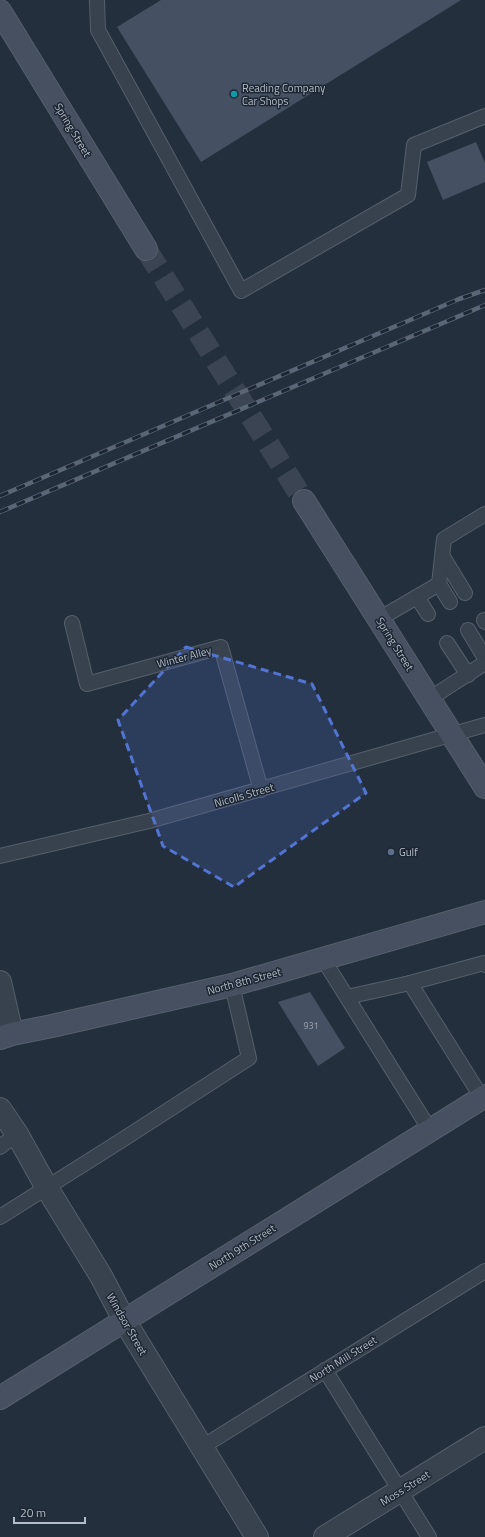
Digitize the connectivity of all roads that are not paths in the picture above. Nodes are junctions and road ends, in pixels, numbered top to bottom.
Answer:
1 (97, 0) edge
2 (0, 11) edge
3 (485, 116) edge
4 (146, 249) tunnel mouth
5 (304, 501) tunnel mouth
6 (485, 514) edge
7 (443, 557) junction
8 (439, 584) junction
9 (466, 592) dead end
10 (417, 597) junction
11 (450, 602) dead end
12 (428, 614) dead end
13 (379, 619) junction
14 (72, 623) dead end
15 (468, 630) dead end
16 (447, 643) dead end
17 (485, 658) edge
18 (485, 663) edge
19 (468, 675) junction
20 (429, 699) junction
21 (485, 725) edge
22 (452, 735) junction
23 (485, 788) edge
24 (262, 790) junction
25 (0, 856) edge
26 (485, 912) edge
27 (323, 959) junction
28 (485, 965) edge
29 (0, 982) edge
30 (410, 983) junction
31 (232, 985) junction
32 (347, 997) junction
33 (6, 1036) edge
34 (483, 1097) edge
35 (0, 1109) edge
36 (430, 1130) junction
37 (8, 1140) edge
38 (47, 1188) junction
39 (0, 1217) edge
40 (485, 1271) edge
41 (124, 1320) junction
42 (325, 1370) junction
43 (0, 1398) edge
44 (485, 1438) edge
45 (202, 1447) junction
46 (400, 1490) junction
47 (257, 1537) edge
48 (325, 1537) edge
49 (429, 1537) edge

1 - 3 lane
2 - 4 main road, Spring Street
5 - 13 main road, Spring Street
6 - 7 lane
7 - 8 lane
7 - 9 lane
8 - 10 lane
8 - 11 lane
10 - 12 lane
10 - 13 lane
13 - 20 main road, Spring Street
14 - 24 lane, Winter Alley
15 - 17 lane
16 - 19 lane
18 - 19 lane
19 - 20 lane
20 - 22 main road, Spring Street
21 - 22 lane, Nicolls Street
22 - 23 main road, Spring Street
22 - 24 lane, Nicolls Street
24 - 25 lane, Nicolls Street
26 - 27 main road, North 8th Street
27 - 31 main road, North 8th Street
27 - 32 lane
28 - 30 lane
29 - 33 street
30 - 32 lane
30 - 34 lane
31 - 33 main road, North 8th Street
31 - 38 lane
32 - 36 lane
34 - 36 main road, North 9th Street
35 - 37 street, Windsor Street
36 - 41 main road, North 9th Street
37 - 38 street, Windsor Street
38 - 39 lane
38 - 41 street, Windsor Street
40 - 42 lane, North Mill Street
41 - 43 main road, North 9th Street
41 - 45 street, Windsor Street
42 - 45 lane, North Mill Street
42 - 46 lane
44 - 46 street, Moss Street
45 - 47 street, Windsor Street
46 - 48 street, Moss Street
46 - 49 lane

